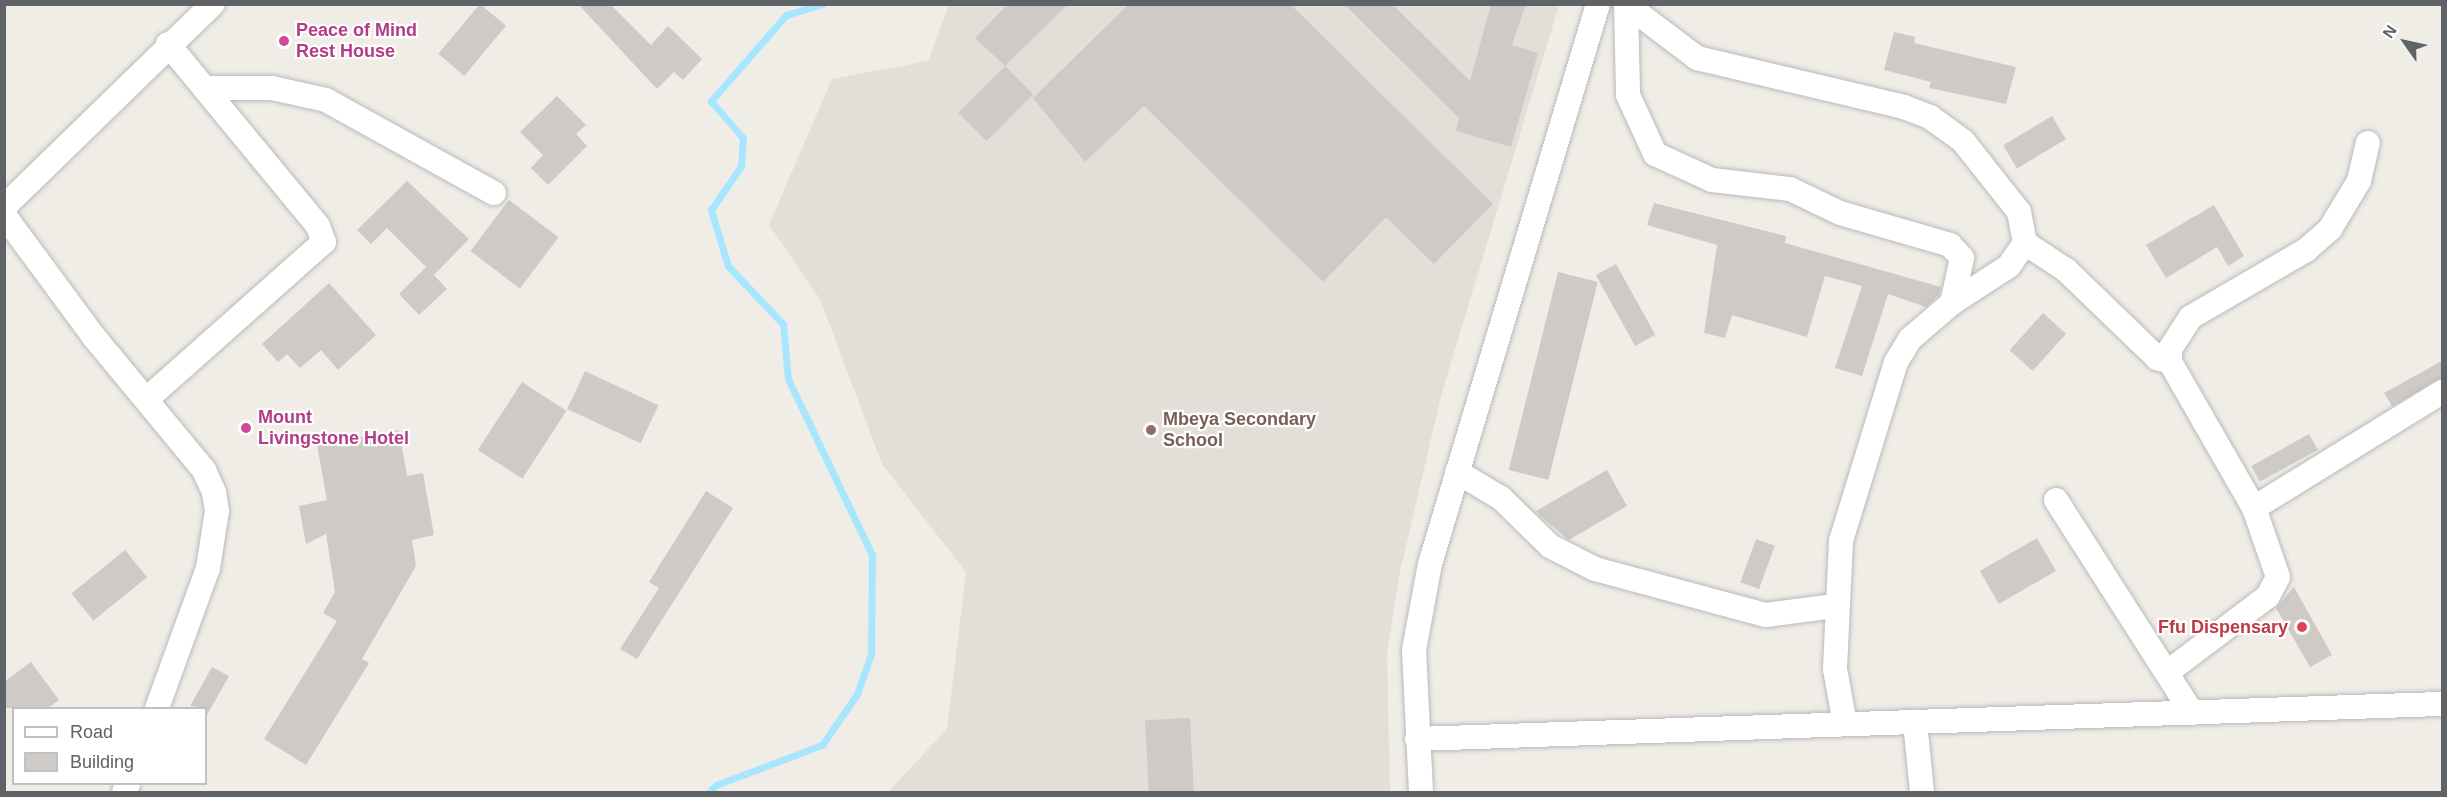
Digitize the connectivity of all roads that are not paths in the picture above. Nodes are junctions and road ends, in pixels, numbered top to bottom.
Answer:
1 (213, 4) edge
2 (1598, 4) edge
3 (1633, 5) edge
4 (168, 44) junction
5 (205, 88) junction
6 (2368, 143) dead end
7 (494, 193) dead end
8 (4, 207) edge
9 (4, 215) edge
10 (2025, 243) junction
11 (1952, 303) junction
12 (2170, 362) junction
13 (2442, 392) edge
14 (148, 398) junction
15 (1457, 472) junction
16 (2056, 500) dead end
17 (2254, 508) junction
18 (1834, 606) junction
19 (2169, 671) junction
20 (2442, 704) edge
21 (157, 707) edge
22 (2192, 713) junction
23 (1915, 722) junction
24 (1845, 724) junction
25 (1417, 739) junction
26 (1421, 792) edge
27 (1922, 792) edge

1 - 4 street
2 - 15 street
3 - 10 street
3 - 11 street
4 - 5 street
4 - 8 street
5 - 7 street
5 - 14 street
6 - 12 street
9 - 14 street
10 - 11 street
10 - 12 street
11 - 18 street
12 - 17 street
13 - 17 street
14 - 21 street
15 - 18 street
15 - 25 street
16 - 19 street
17 - 19 street
18 - 24 street
19 - 22 street
20 - 22 street
22 - 23 street
23 - 24 street
23 - 27 street
24 - 25 street
25 - 26 street

